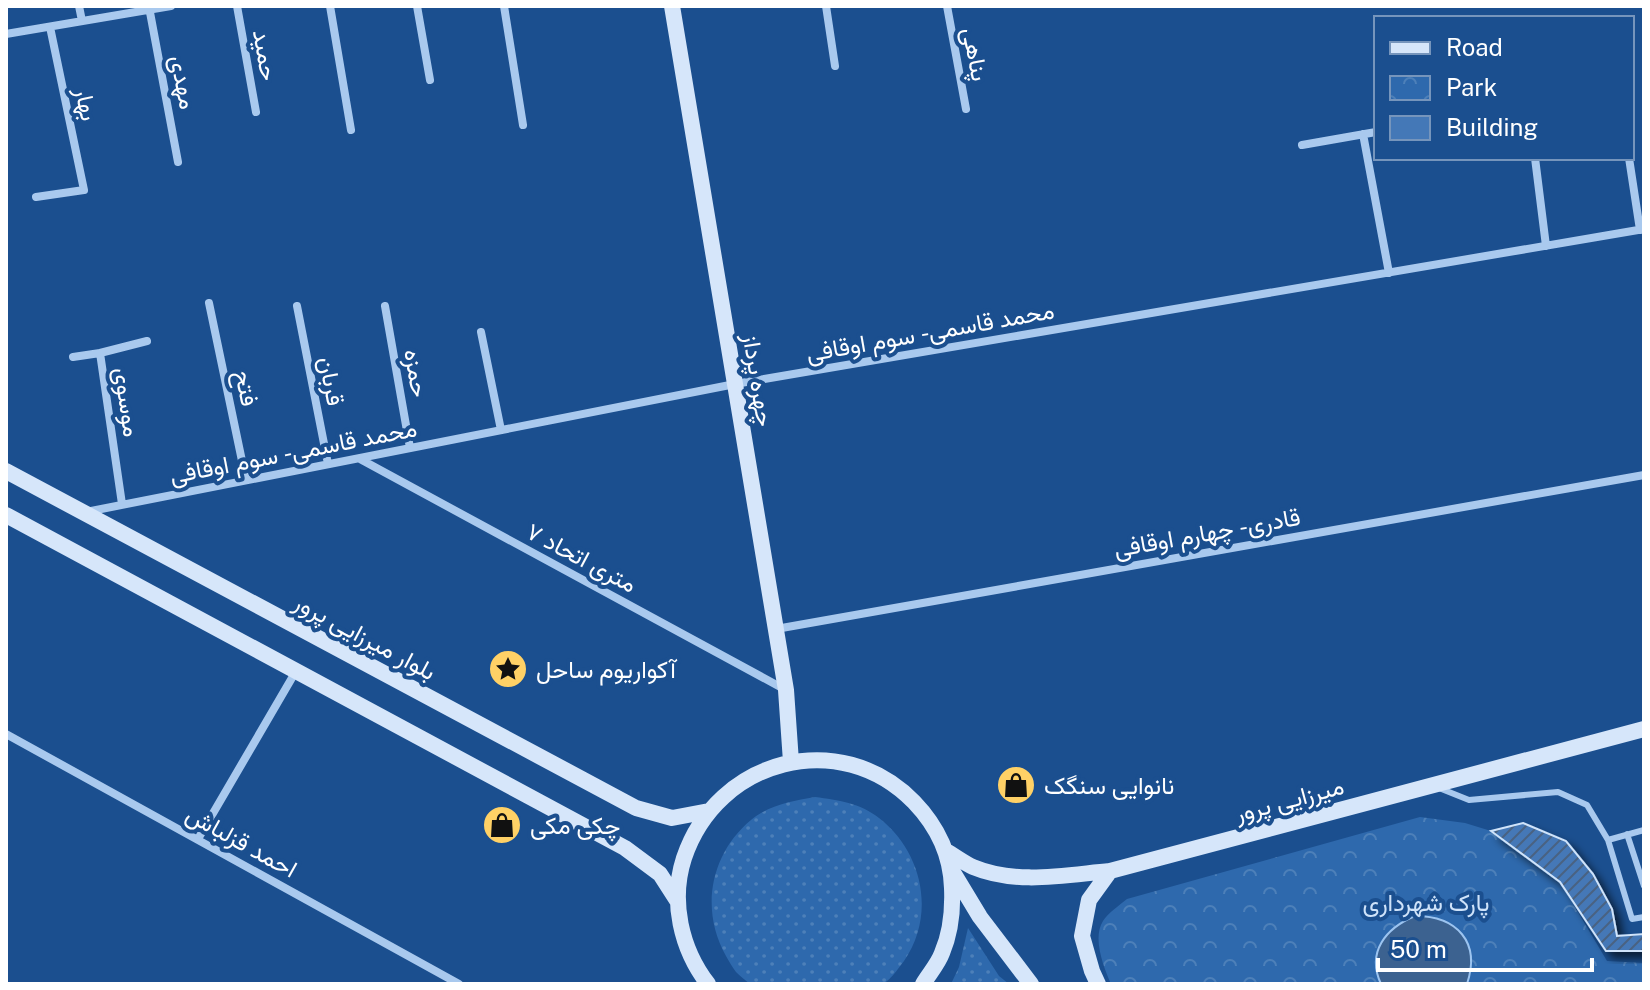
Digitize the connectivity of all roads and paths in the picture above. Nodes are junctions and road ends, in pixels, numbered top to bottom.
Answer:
1 (79, 6) edge
2 (171, 6) edge
3 (237, 6) edge
4 (330, 6) edge
5 (417, 6) edge
6 (504, 6) edge
7 (672, 6) edge
8 (826, 6) edge
9 (947, 6) edge
10 (150, 8) edge
11 (82, 21) junction
12 (50, 27) junction
13 (6, 34) edge
14 (835, 66) dead end
15 (430, 80) dead end
16 (966, 109) dead end
17 (256, 112) dead end
18 (523, 125) dead end
19 (351, 130) dead end
20 (1374, 132) edge
21 (1363, 134) junction
22 (1302, 145) dead end
23 (1535, 160) edge
24 (1629, 160) edge
25 (178, 162) dead end
26 (36, 197) dead end
27 (1642, 229) edge
28 (1546, 246) junction
29 (1389, 273) junction
30 (209, 303) dead end
31 (297, 306) dead end
32 (385, 306) dead end
33 (481, 332) dead end
34 (147, 341) dead end
35 (100, 353) junction
36 (73, 357) dead end
37 (735, 384) junction
38 (501, 430) junction
39 (410, 448) junction
40 (359, 458) junction
41 (328, 464) junction
42 (6, 471) edge
43 (1644, 475) edge
44 (246, 480) junction
45 (122, 504) junction
46 (83, 512) junction
47 (6, 515) edge
48 (776, 629) junction
49 (296, 670) junction
50 (786, 690) junction
51 (1644, 729) edge
52 (6, 734) edge
53 (791, 762) junction
54 (1432, 786) junction
55 (709, 811) junction
56 (1644, 830) edge
57 (1627, 834) junction
58 (198, 839) junction
59 (1608, 840) junction
60 (946, 851) junction
61 (952, 871) junction
62 (1110, 871) junction
63 (1644, 886) edge
64 (678, 902) junction
65 (1644, 917) edge
66 (459, 984) edge
67 (708, 984) edge
68 (923, 984) edge
69 (1031, 984) edge
70 (1098, 984) edge

1 - 11 street
2 - 10 street
3 - 17 street, حمید
4 - 19 street
5 - 15 street
6 - 18 street
7 - 37 main road, چهره پرداز
8 - 14 street
9 - 16 street, پناهی
10 - 11 street
10 - 25 street, مهدی
11 - 12 street
12 - 13 street
12 - 26 street, بهار
20 - 21 street
21 - 22 street
21 - 29 street
23 - 28 street
24 - 27 street
27 - 28 street, محمد قاسمی - سوم اوقافی
28 - 29 street, محمد قاسمی - سوم اوقافی
29 - 37 street, محمد قاسمی - سوم اوقافی
30 - 44 street, فتح
31 - 41 street, قربان
32 - 39 street, حمزه
33 - 38 street
34 - 35 street, موسوی
35 - 36 street
35 - 45 street, موسوی
37 - 38 street, محمد قاسمی - سوم اوقافی
37 - 48 main road, چهره پرداز
38 - 39 street, محمد قاسمی - سوم اوقافی
39 - 40 street, محمد قاسمی - سوم اوقافی
40 - 41 street, محمد قاسمی - سوم اوقافی
40 - 50 street, ۷ متری اتحاد
41 - 44 street, محمد قاسمی - سوم اوقافی
42 - 46 main road, بلوار میرزایی پرور
43 - 48 street, قادری - چهارم اوقافی
44 - 45 street, محمد قاسمی - سوم اوقافی
45 - 46 street, محمد قاسمی - سوم اوقافی
46 - 55 main road, بلوار میرزایی پرور
47 - 49 main road
48 - 50 main road, چهره پرداز
49 - 58 street
49 - 64 main road
50 - 53 main road, چهره پرداز
51 - 54 main road, میرزایی پرور
52 - 58 street, احمد قزلباش
53 - 55 main road
53 - 60 main road
54 - 59 lane
54 - 62 main road, میرزایی پرور
55 - 64 main road
56 - 57 lane
57 - 59 lane
57 - 63 lane
58 - 66 street, احمد قزلباش
59 - 65 lane
60 - 61 main road
60 - 62 main road, میرزایی پرور
61 - 68 main road
61 - 69 main road
62 - 70 main road
64 - 67 main road

